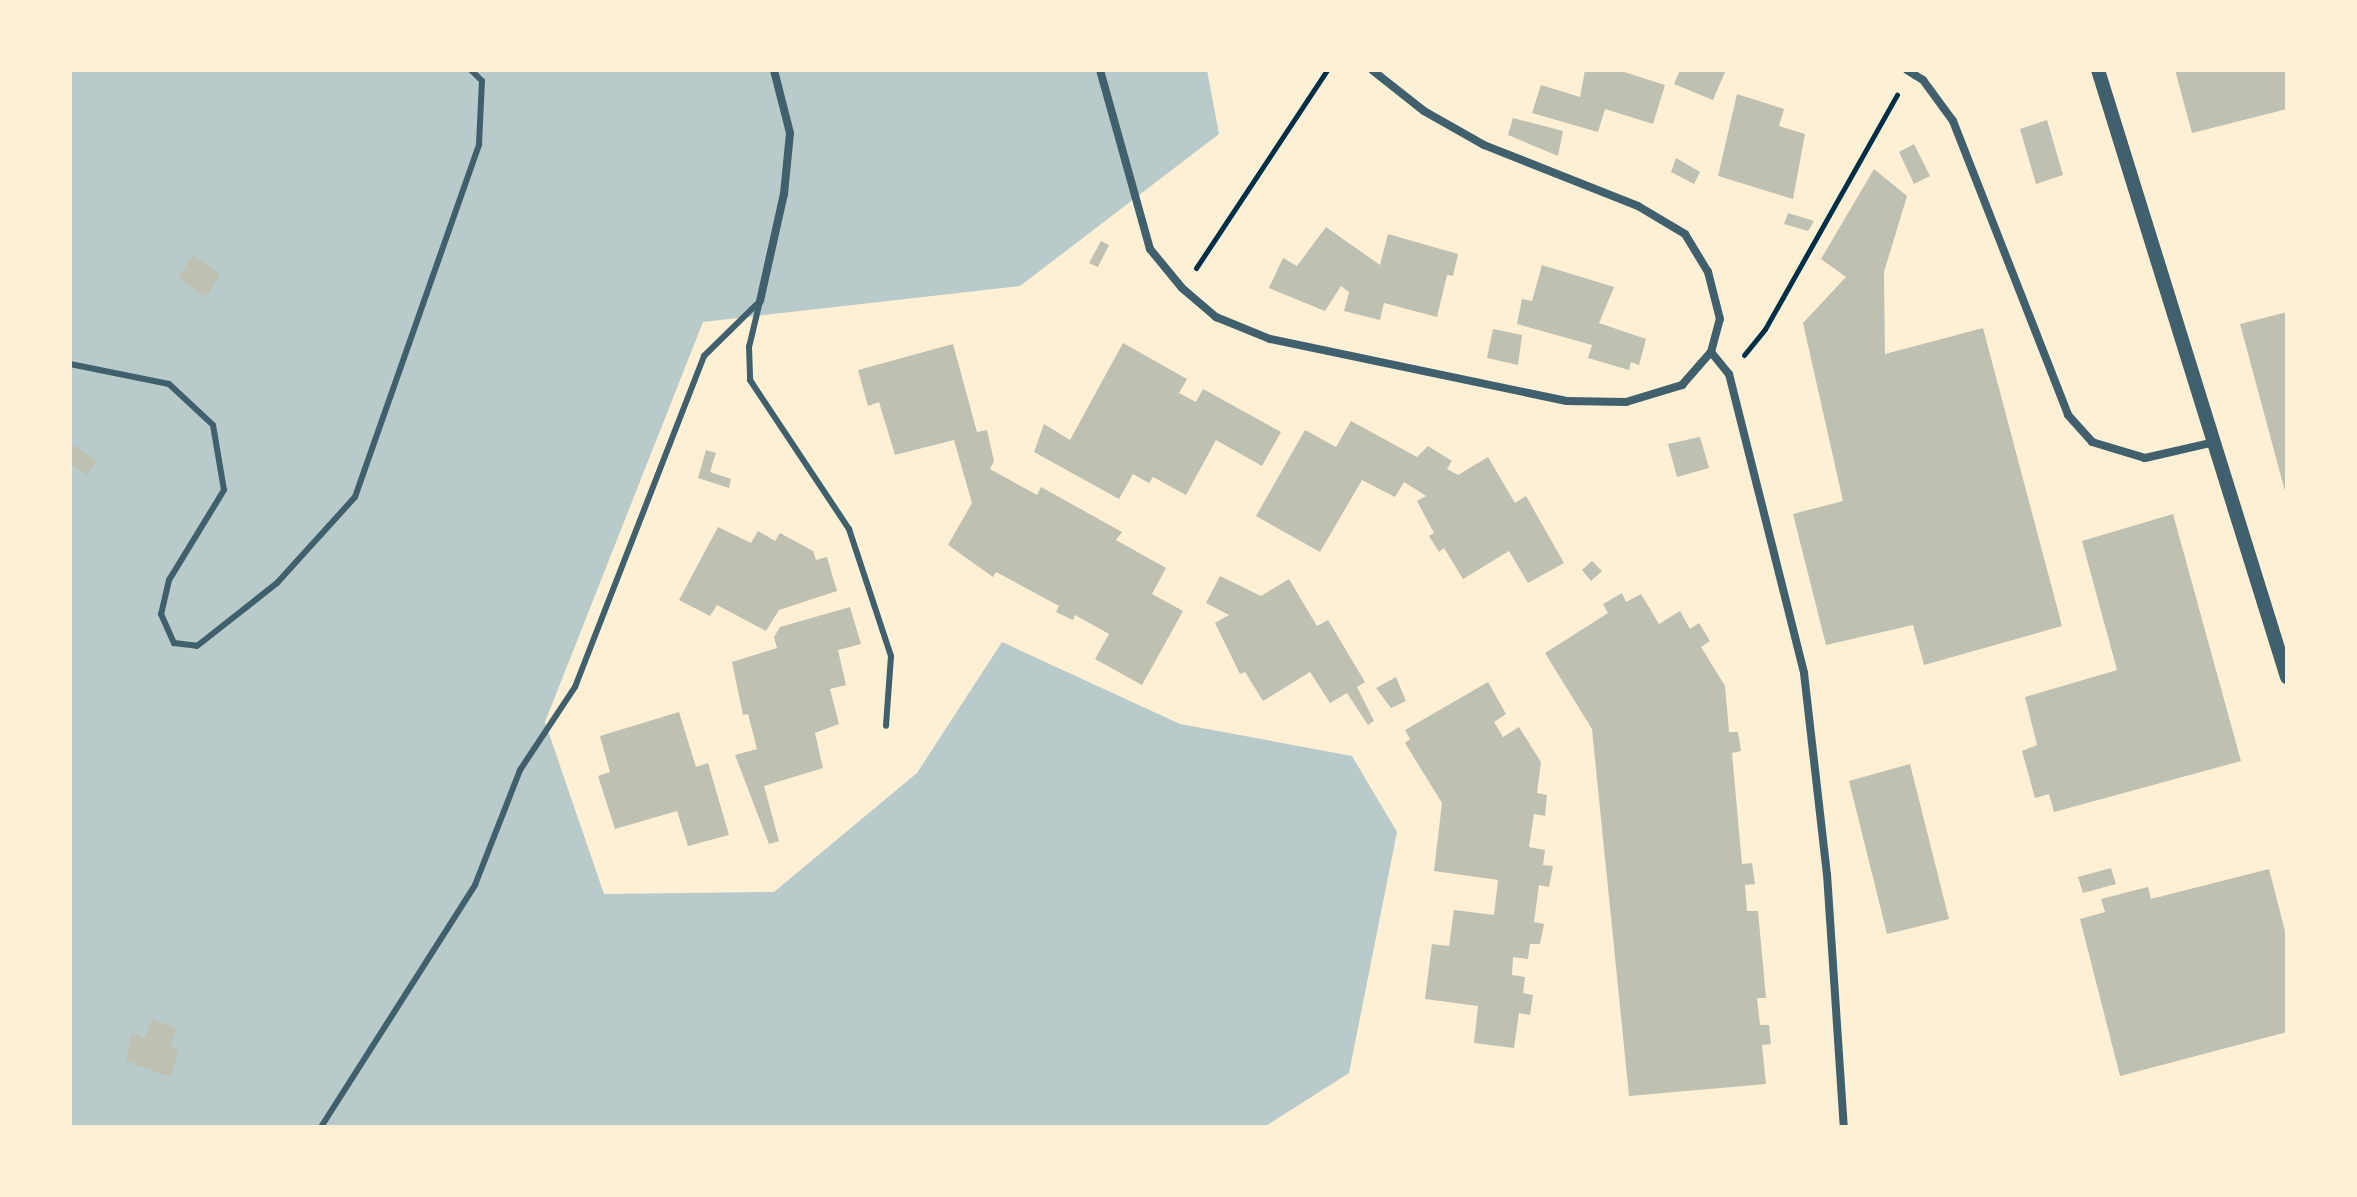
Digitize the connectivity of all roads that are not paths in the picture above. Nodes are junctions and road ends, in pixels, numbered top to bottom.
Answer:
1 (471, 70) edge
2 (774, 70) edge
3 (1100, 70) edge
4 (1372, 70) edge
5 (1907, 70) edge
6 (2098, 70) edge
7 (760, 301) junction
8 (1711, 352) junction
9 (70, 364) edge
10 (2215, 442) junction
11 (2287, 677) edge
12 (886, 726) dead end
13 (321, 1127) edge
14 (1844, 1127) edge

1 - 9 lane
2 - 7 street
3 - 8 street
4 - 8 street
5 - 10 street
6 - 10 street
7 - 12 lane
7 - 13 lane
8 - 14 street
10 - 11 street

